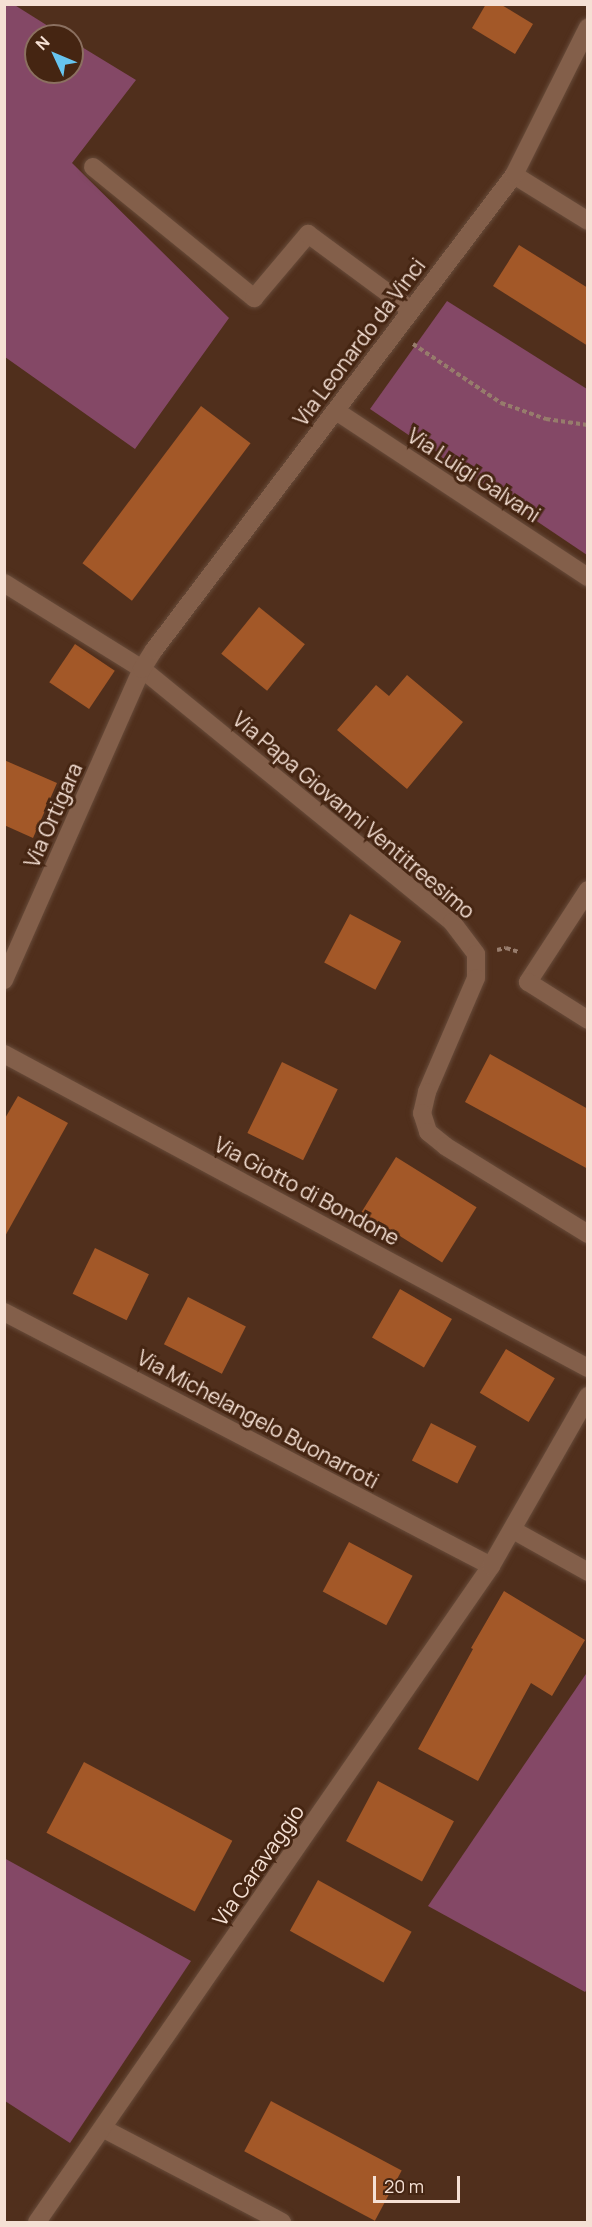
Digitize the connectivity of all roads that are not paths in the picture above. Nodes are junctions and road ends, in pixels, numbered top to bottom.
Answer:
1 (588, 27) edge
2 (93, 167) dead end
3 (514, 175) junction
4 (588, 221) edge
5 (411, 310) junction
6 (336, 411) junction
7 (588, 577) edge
8 (4, 584) edge
9 (142, 669) junction
10 (587, 892) edge
11 (4, 980) edge
12 (588, 1020) edge
13 (4, 1054) edge
14 (588, 1234) edge
15 (4, 1312) edge
16 (588, 1368) edge
17 (588, 1396) edge
18 (513, 1530) junction
19 (491, 1566) junction
20 (588, 1572) edge
21 (104, 2129) junction
22 (37, 2223) edge
23 (282, 2223) edge

1 - 3 street, Via Leonardo da Vinci
2 - 5 street
3 - 4 street
3 - 5 street, Via Leonardo da Vinci
5 - 6 street, Via Leonardo da Vinci
6 - 7 street, Via Luigi Galvani
6 - 9 street, Via Leonardo da Vinci
8 - 9 street, Via Papa Giovanni Ventitreesimo
9 - 11 street, Via Ortigara
9 - 14 street, Via Papa Giovanni Ventitreesimo
10 - 12 street
13 - 16 street, Via Giotto di Bondone
15 - 19 street, Via Michelangelo Buonarroti
17 - 18 street
18 - 19 street, Via Caravaggio
18 - 20 street
19 - 21 street, Via Caravaggio
21 - 22 street, Via Caravaggio
21 - 23 street

